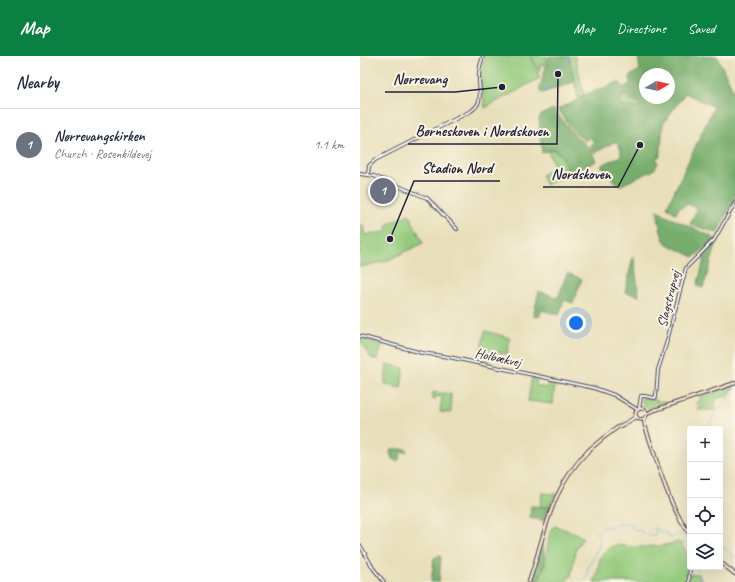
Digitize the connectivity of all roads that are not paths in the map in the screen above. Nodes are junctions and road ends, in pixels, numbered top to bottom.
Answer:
1 (483, 56) edge
2 (360, 174) edge
3 (368, 175) junction
4 (735, 203) edge
5 (457, 229) dead end
6 (360, 336) edge
7 (735, 383) edge
8 (638, 412) junction
9 (646, 412) junction
10 (643, 420) junction
11 (687, 530) edge
12 (360, 545) edge
13 (723, 564) edge
14 (690, 570) edge
15 (735, 574) edge
16 (384, 582) edge
17 (529, 582) edge
18 (689, 582) edge

1 - 3 street
2 - 3 street
3 - 5 street
4 - 8 street, Slagstrupvej
6 - 8 street, Holbækvej
7 - 9 main road
8 - 9 main road
8 - 10 main road
8 - 17 main road
9 - 10 main road
10 - 11 main road
12 - 16 street
13 - 15 main road
14 - 18 street

